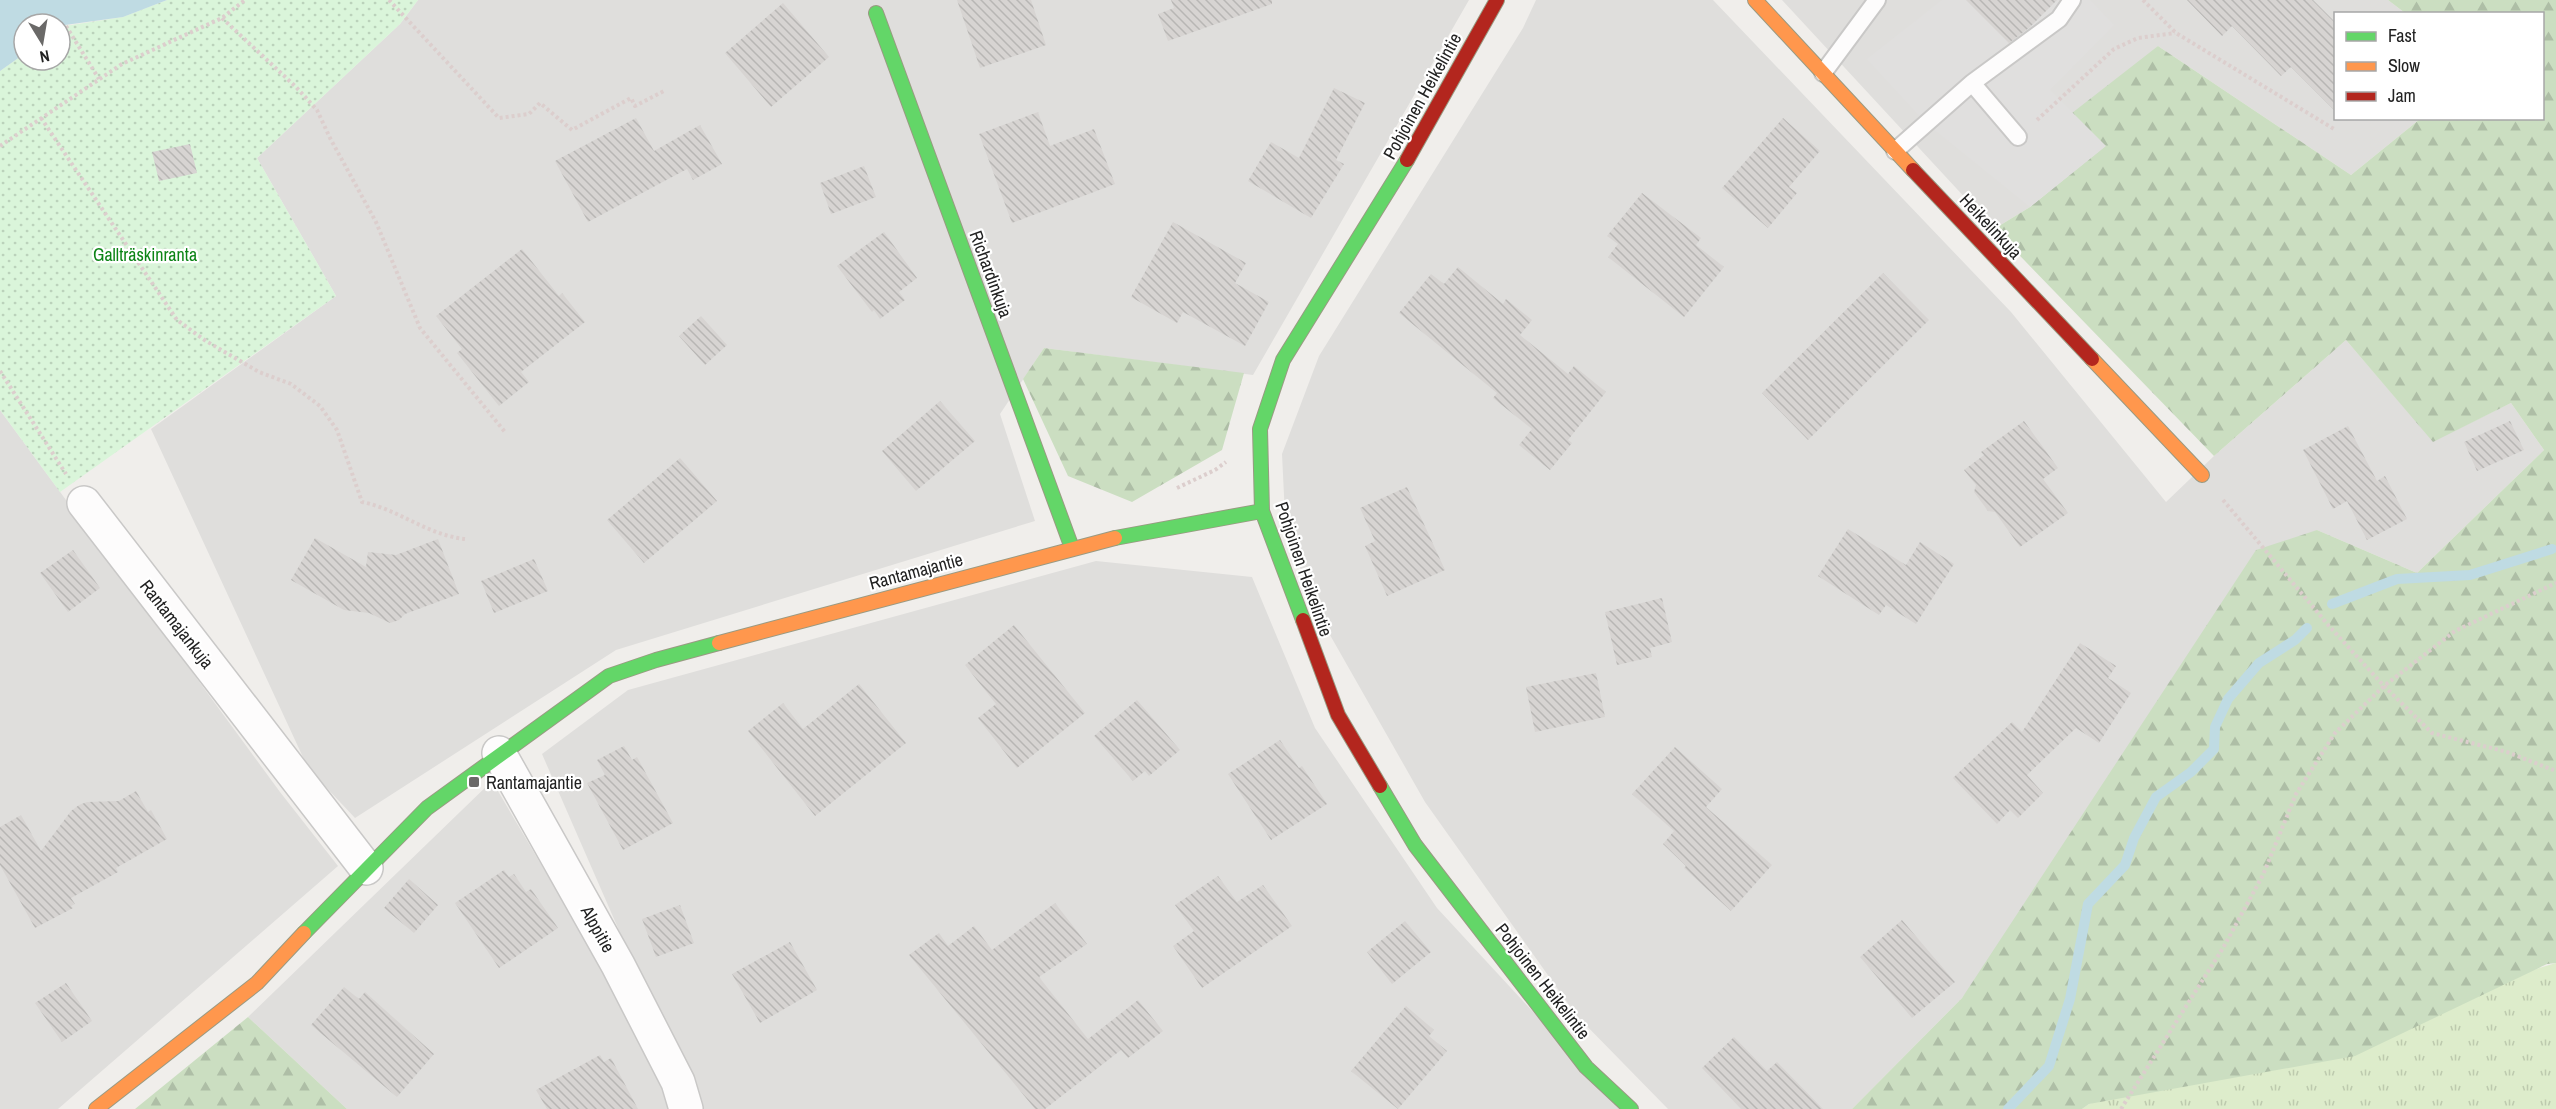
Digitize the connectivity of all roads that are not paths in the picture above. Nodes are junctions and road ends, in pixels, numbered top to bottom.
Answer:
1 (1497, 0) edge
2 (1755, 0) edge
3 (1877, 0) edge
4 (2073, 0) edge
5 (876, 13) dead end
6 (1823, 73) junction
7 (1972, 83) junction
8 (2018, 137) road end
9 (1894, 151) junction
10 (2202, 475) road end
11 (84, 503) road end
12 (1262, 511) junction
13 (1072, 548) junction
14 (500, 753) junction
15 (366, 868) junction
16 (96, 1109) edge
17 (686, 1109) edge
18 (1631, 1109) edge

1 - 12 street, Pohjoinen Heikelintie
2 - 6 street, Heikelinkuja
3 - 6 lane
4 - 7 lane
5 - 13 street, Richardinkuja
6 - 9 street, Heikelinkuja
7 - 8 lane
7 - 9 lane
9 - 10 street, Heikelinkuja
11 - 15 street, Rantamajankuja
12 - 13 street, Rantamajantie
12 - 18 street, Pohjoinen Heikelintie
13 - 14 street, Rantamajantie
14 - 15 street, Rantamajantie
14 - 17 street, Alppitie
15 - 16 street, Rantamajantie

